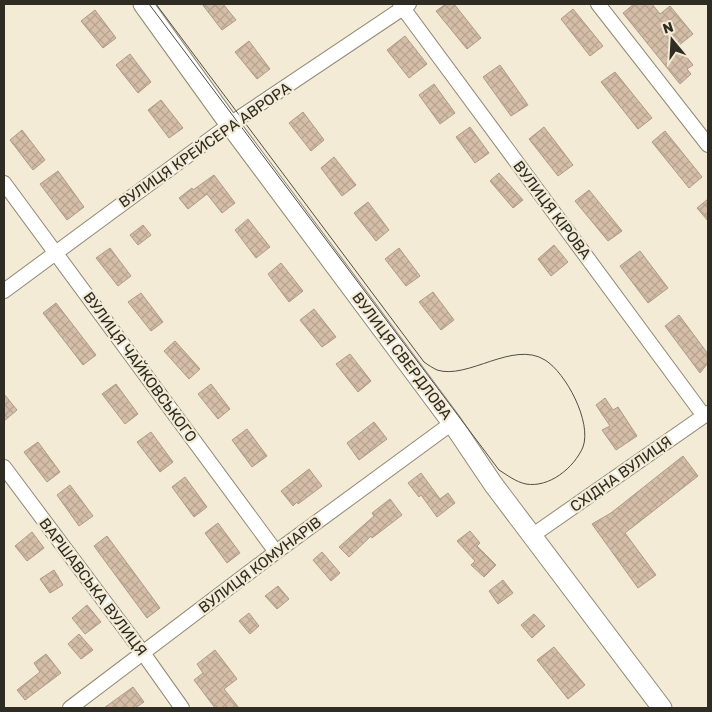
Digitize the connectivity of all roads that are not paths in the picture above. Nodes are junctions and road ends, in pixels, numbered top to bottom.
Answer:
1 (143, 4) edge
2 (598, 4) edge
3 (404, 5) edge
4 (230, 125) junction
5 (708, 145) edge
6 (4, 183) edge
7 (55, 252) junction
8 (4, 291) edge
9 (706, 414) edge
10 (452, 423) junction
11 (4, 468) edge
12 (533, 535) junction
13 (276, 552) junction
14 (143, 653) junction
15 (70, 708) edge
16 (182, 708) edge
17 (662, 708) edge

1 - 4 street, ВУЛИЦЯ СВЕРДЛОВА
2 - 5 street
3 - 4 street, ВУЛИЦЯ КРЕЙСЕРА АВРОРА
3 - 9 street, ВУЛИЦЯ КІРОВА
4 - 7 street, ВУЛИЦЯ КРЕЙСЕРА АВРОРА
4 - 10 street, ВУЛИЦЯ СВЕРДЛОВА
6 - 7 street, ВУЛИЦЯ ЧАЙКОВСЬКОГО
7 - 8 street, ВУЛИЦЯ КРЕЙСЕРА АВРОРА
7 - 13 street, ВУЛИЦЯ ЧАЙКОВСЬКОГО
9 - 12 street, СХІДНА ВУЛИЦЯ
10 - 12 street, ВУЛИЦЯ СВЕРДЛОВА
10 - 13 street, ВУЛИЦЯ КОМУНАРІВ
11 - 14 street, ВАРШАВСЬКА ВУЛИЦЯ
12 - 17 street, ВУЛИЦЯ СВЕРДЛОВА
13 - 14 street, ВУЛИЦЯ КОМУНАРІВ
14 - 15 street, ВУЛИЦЯ КОМУНАРІВ
14 - 16 street, ВАРШАВСЬКА ВУЛИЦЯ

